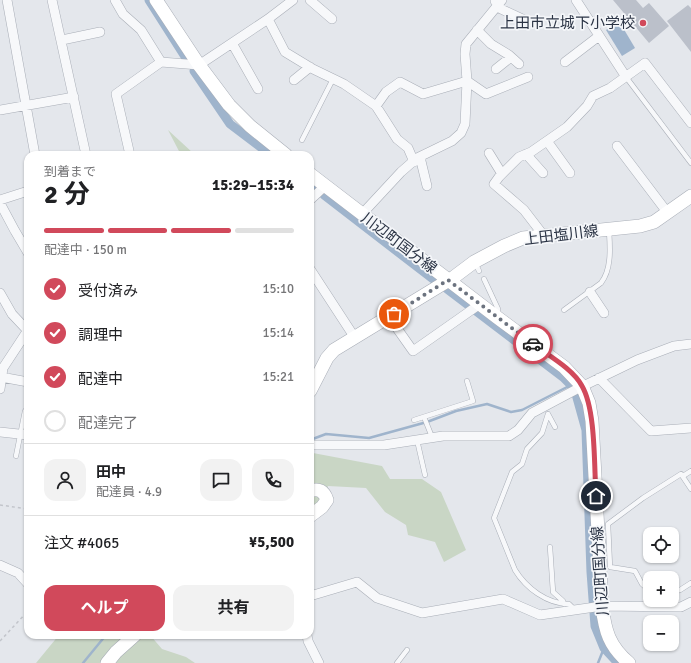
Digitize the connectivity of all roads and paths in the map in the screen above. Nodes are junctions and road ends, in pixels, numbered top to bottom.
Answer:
1 (7, 0) edge
2 (52, 0) edge
3 (115, 0) edge
4 (156, 0) edge
5 (293, 0) edge
6 (310, 0) edge
7 (576, 0) edge
8 (498, 1) edge
9 (268, 19) junction
10 (332, 20) dead end
11 (529, 22) dead end
12 (477, 30) junction
13 (100, 32) dead end
14 (599, 36) junction
15 (62, 40) junction
16 (232, 43) junction
17 (511, 57) junction
18 (161, 62) junction
19 (565, 62) dead end
20 (519, 64) dead end
21 (199, 65) junction
22 (310, 67) junction
23 (496, 69) dead end
24 (528, 77) dead end
25 (626, 77) junction
26 (333, 79) junction
27 (294, 80) dead end
28 (467, 81) junction
29 (258, 89) dead end
30 (74, 97) junction
31 (27, 105) junction
32 (376, 106) junction
33 (0, 110) edge
34 (691, 123) edge
35 (302, 140) dead end
36 (547, 141) junction
37 (617, 146) dead end
38 (34, 151) edge
39 (85, 151) edge
40 (129, 151) edge
41 (281, 151) edge
42 (489, 153) dead end
43 (526, 154) junction
44 (417, 159) junction
45 (691, 163) edge
46 (543, 173) dead end
47 (570, 173) dead end
48 (502, 174) junction
49 (314, 177) edge
50 (325, 186) junction
51 (427, 186) dead end
52 (24, 192) edge
53 (314, 196) edge
54 (691, 196) edge
55 (0, 200) edge
56 (0, 203) edge
57 (667, 212) junction
58 (362, 214) junction
59 (609, 229) junction
60 (544, 236) junction
61 (24, 246) edge
62 (314, 275) edge
63 (484, 278) dead end
64 (448, 280) junction
65 (590, 292) junction
66 (0, 293) edge
67 (480, 304) junction
68 (564, 310) dead end
69 (604, 313) dead end
70 (389, 317) junction
71 (498, 318) junction
72 (24, 326) edge
73 (24, 336) edge
74 (355, 338) junction
75 (691, 344) edge
76 (0, 376) edge
77 (599, 378) junction
78 (467, 380) dead end
79 (24, 381) edge
80 (314, 386) edge
81 (577, 389) junction
82 (0, 390) edge
83 (546, 411) junction
84 (424, 417) junction
85 (414, 420) dead end
86 (555, 427) dead end
87 (691, 428) edge
88 (0, 432) edge
89 (24, 435) edge
90 (432, 436) junction
91 (417, 439) junction
92 (314, 445) edge
93 (16, 456) dead end
94 (691, 471) edge
95 (425, 475) dead end
96 (683, 476) junction
97 (691, 489) edge
98 (314, 490) edge
99 (0, 505) edge
100 (24, 509) edge
101 (314, 513) edge
102 (550, 546) dead end
103 (0, 565) edge
104 (24, 580) edge
105 (691, 583) edge
106 (643, 585) edge
107 (679, 590) edge
108 (314, 595) edge
109 (691, 602) edge
110 (564, 604) junction
111 (602, 606) junction
112 (575, 610) junction
113 (24, 615) edge
114 (131, 639) edge
115 (307, 639) edge
116 (0, 641) edge
117 (407, 650) dead end
118 (107, 663) edge
119 (319, 663) edge
120 (397, 663) edge
121 (629, 663) edge

1 - 31 street
2 - 15 street
3 - 18 street
4 - 21 street
5 - 9 street
6 - 10 street
7 - 14 street
8 - 11 street
8 - 12 street
9 - 16 street
9 - 22 street
12 - 17 street
12 - 28 street
13 - 15 street
14 - 19 street
14 - 25 street
15 - 30 street
16 - 21 street
16 - 29 street
17 - 20 street
17 - 23 street
18 - 21 street
18 - 40 street
21 - 41 street
22 - 26 street
22 - 27 street
24 - 28 street
25 - 34 street
25 - 36 street
25 - 45 lane
26 - 32 street
26 - 35 lane
28 - 32 street
28 - 44 street
30 - 31 street
30 - 39 street
31 - 33 street
31 - 38 street
32 - 44 street
36 - 43 street
36 - 47 street
37 - 57 street
42 - 48 street
43 - 46 street
43 - 48 street
44 - 51 street
44 - 58 street
48 - 60 street
49 - 50 street, 川辺町国分線
50 - 53 street
50 - 58 street, 川辺町国分線
52 - 55 street
54 - 57 street, 上田塩川線
56 - 61 street
57 - 59 street, 上田塩川線
58 - 64 street, 川辺町国分線
59 - 60 street, 上田塩川線
59 - 65 lane
60 - 64 street, 上田塩川線
62 - 74 street
63 - 71 lane
64 - 67 street, 川辺町国分線
64 - 70 street, 上田塩川線
65 - 68 lane
65 - 69 street
66 - 72 street
67 - 70 street
67 - 71 street, 川辺町国分線
70 - 74 street, 上田塩川線
71 - 81 street, 川辺町国分線
73 - 76 street
74 - 80 street, 上田塩川線
75 - 77 street
76 - 79 street
76 - 82 street
77 - 81 street
77 - 87 street
78 - 84 lane
81 - 83 street
81 - 111 street, 川辺町国分線
83 - 86 lane
83 - 90 street
83 - 110 lane
84 - 85 lane
84 - 90 lane
88 - 89 street
89 - 93 lane
90 - 91 street
91 - 92 street
91 - 95 lane
94 - 96 lane
96 - 97 lane
96 - 106 lane
98 - 101 street
99 - 100 path
102 - 110 lane
103 - 104 street
105 - 107 lane
108 - 112 street
109 - 111 street
110 - 112 lane
111 - 112 street
111 - 121 street, 川辺町国分線
113 - 116 path
114 - 118 street
115 - 119 street
117 - 120 lane

